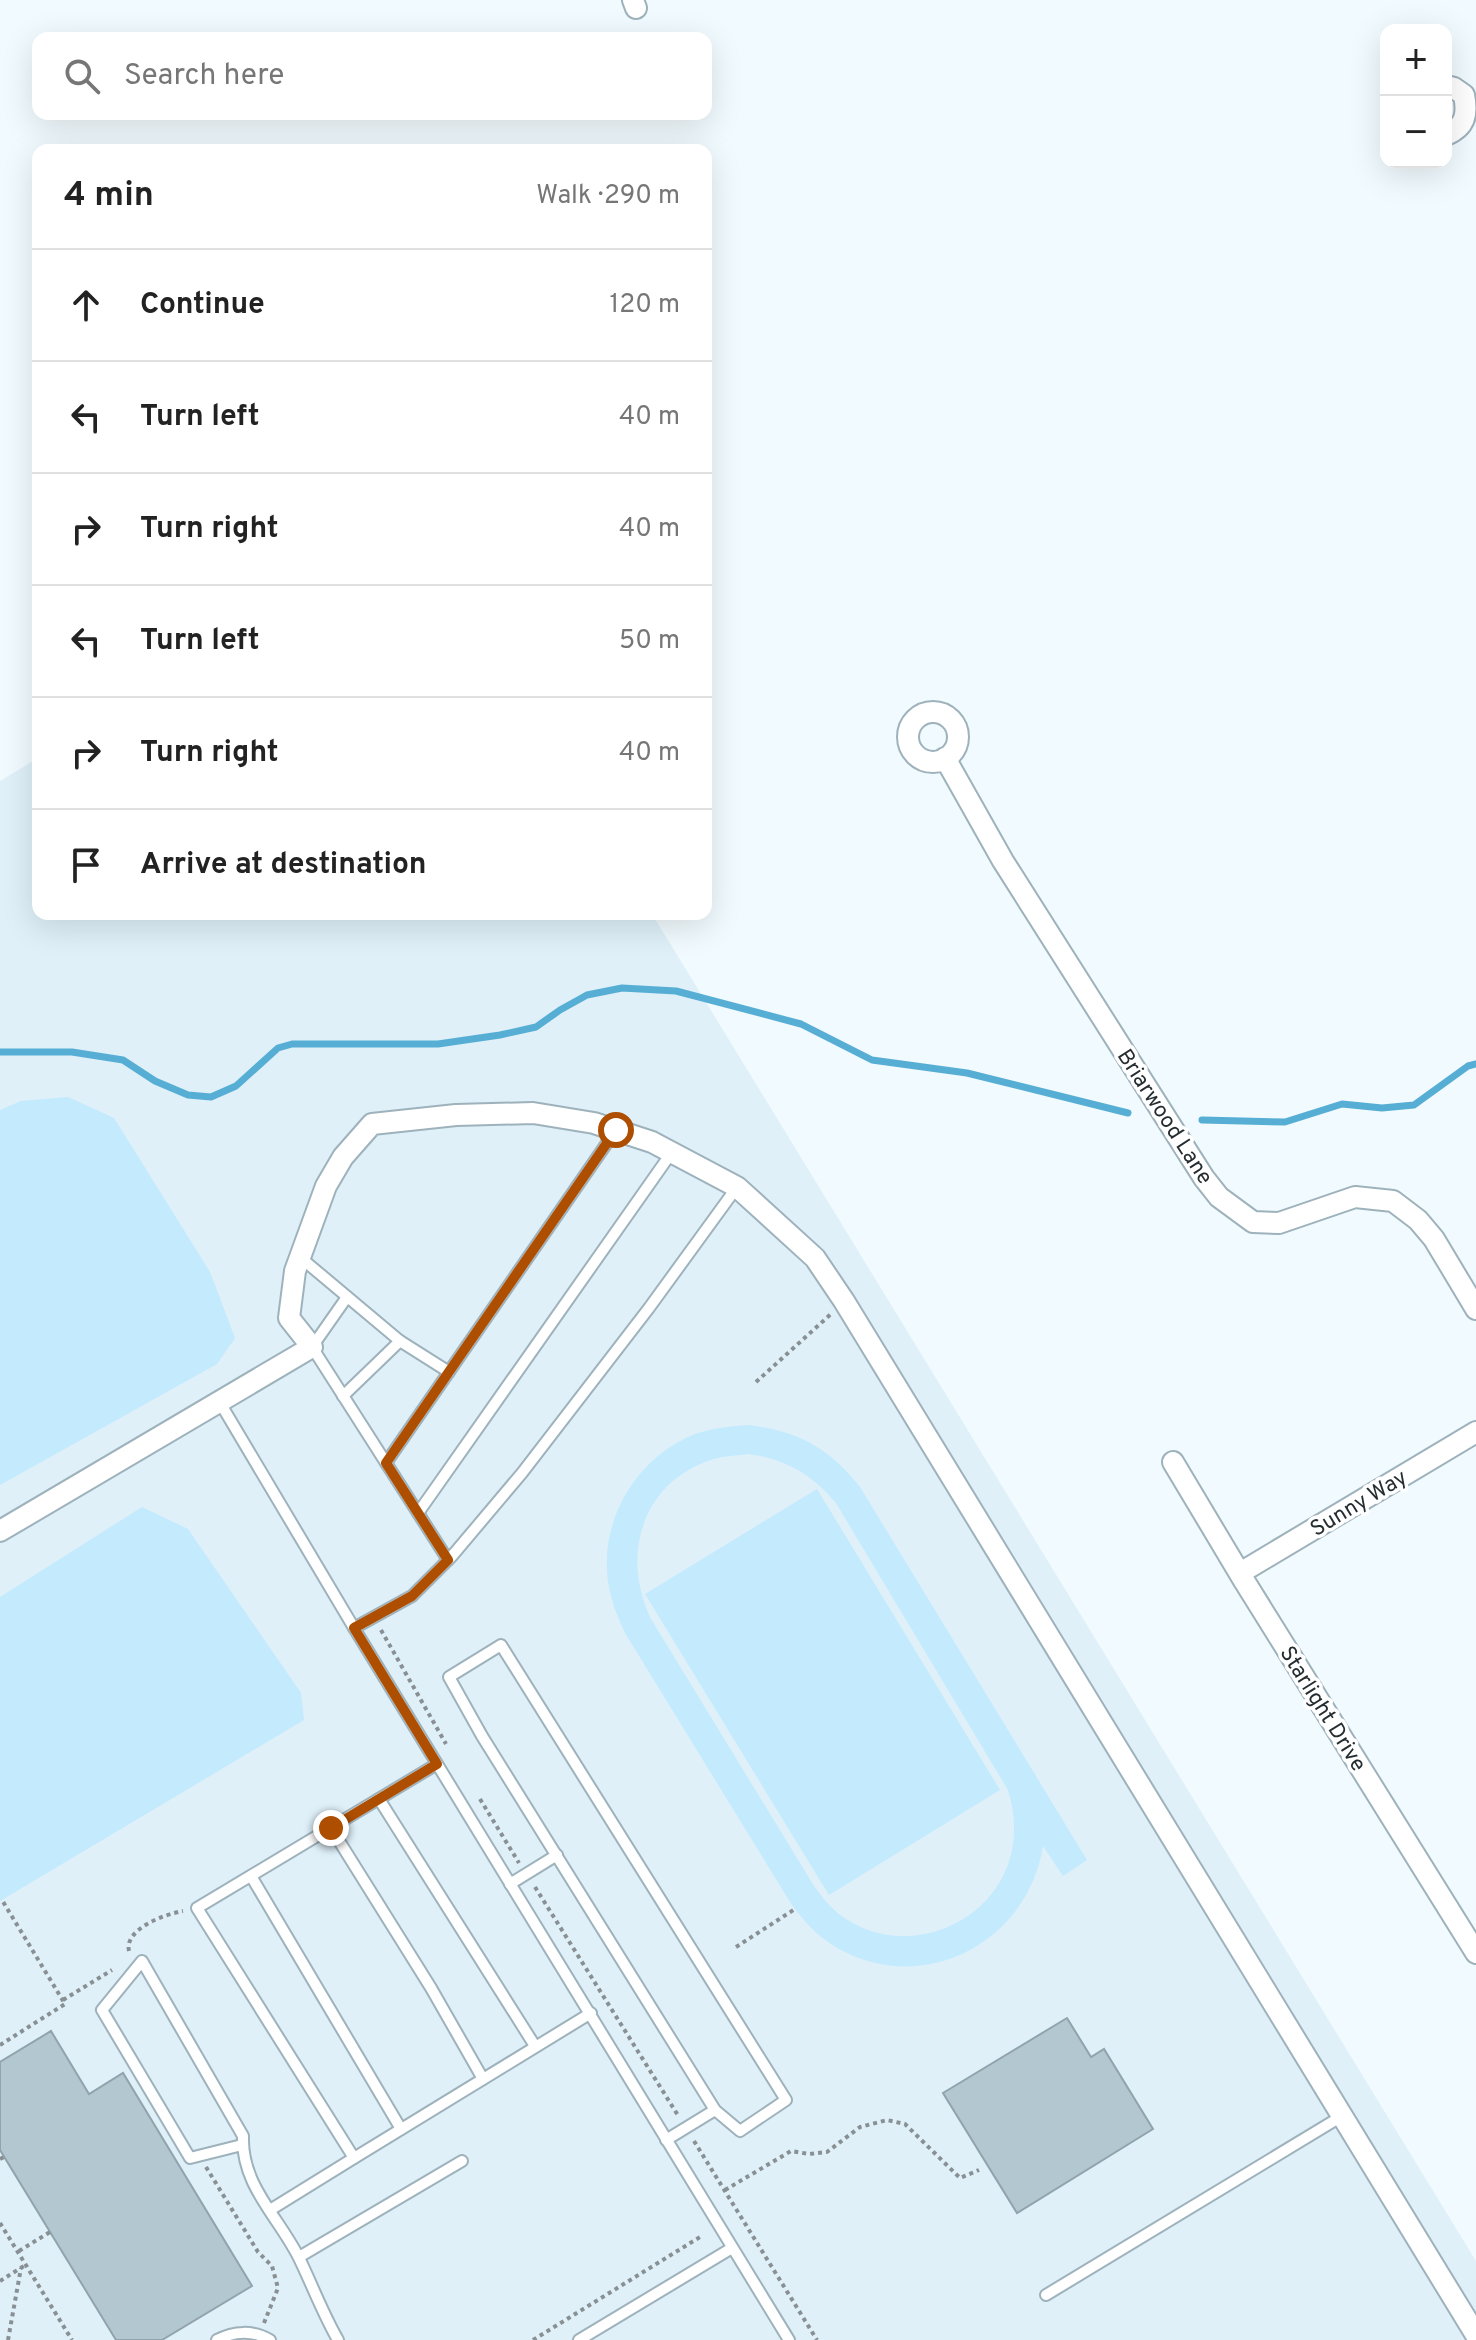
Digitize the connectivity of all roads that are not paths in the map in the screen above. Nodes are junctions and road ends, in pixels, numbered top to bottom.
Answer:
1 (1462, 90) edge
2 (1452, 132) edge
3 (945, 758) dead end
4 (616, 1130) junction
5 (672, 1152) junction
6 (737, 1187) junction
7 (301, 1258) junction
8 (347, 1297) junction
9 (1476, 1309) edge
10 (400, 1341) junction
11 (312, 1347) junction
12 (449, 1372) junction
13 (343, 1396) junction
14 (219, 1401) junction
15 (1476, 1432) edge
16 (1173, 1462) dead end
17 (386, 1463) junction
18 (418, 1513) junction
19 (0, 1531) edge
20 (448, 1560) junction
21 (1240, 1573) junction
22 (354, 1628) junction
23 (437, 1764) junction
24 (379, 1799) junction
25 (331, 1828) junction
26 (557, 1855) junction
27 (251, 1876) junction
28 (510, 1884) junction
29 (1476, 1953) edge
30 (591, 2013) junction
31 (535, 2046) junction
32 (483, 2079) junction
33 (715, 2110) junction
34 (1342, 2116) junction
35 (401, 2129) junction
36 (666, 2140) junction
37 (242, 2145) junction
38 (354, 2158) junction
39 (462, 2161) dead end
40 (270, 2210) junction
41 (732, 2248) junction
42 (299, 2257) junction
43 (1046, 2295) dead end
44 (1476, 2335) edge
45 (258, 2337) edge
46 (217, 2340) edge
47 (338, 2340) edge
48 (579, 2340) edge
49 (789, 2340) edge

1 - 2 street
3 - 9 street, Briarwood Lane
4 - 5 street
4 - 7 street
4 - 12 lane
5 - 6 street
5 - 18 lane
6 - 20 lane
6 - 34 street
7 - 8 lane
7 - 11 street
8 - 10 lane
8 - 11 lane
10 - 12 lane
10 - 13 lane
11 - 13 lane
11 - 14 street
12 - 17 lane
13 - 17 lane
14 - 19 street
14 - 22 lane
15 - 21 street, Sunny Way
16 - 21 street, Starlight Drive
17 - 18 lane
18 - 20 lane
20 - 22 lane
21 - 29 street, Starlight Drive
22 - 23 lane
23 - 24 lane
23 - 28 lane
24 - 25 lane
24 - 31 lane
25 - 27 lane
25 - 32 lane
26 - 28 lane
26 - 33 lane
26 - 33 lane
27 - 35 lane
27 - 38 lane
28 - 30 lane
30 - 31 lane
30 - 36 lane
31 - 32 lane
32 - 35 lane
33 - 36 lane
34 - 43 lane
34 - 44 street
35 - 38 lane
36 - 41 lane
37 - 37 lane
37 - 40 lane
38 - 40 lane
39 - 42 lane
40 - 42 lane
41 - 48 lane
41 - 49 lane
42 - 47 lane
45 - 46 lane

